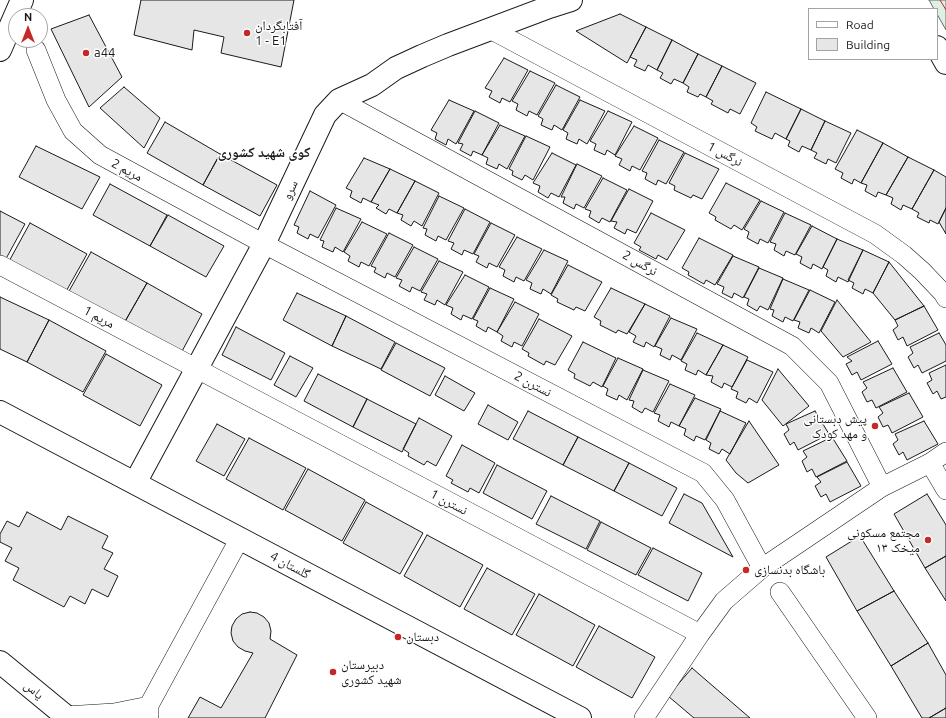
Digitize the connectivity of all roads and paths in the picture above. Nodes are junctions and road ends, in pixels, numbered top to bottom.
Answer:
1 (571, 0) edge
2 (8, 24) edge
3 (490, 29) junction
4 (938, 49) edge
5 (0, 50) edge
6 (36, 50) dead end
7 (946, 63) edge
8 (339, 100) junction
9 (264, 244) junction
10 (0, 265) edge
11 (946, 298) edge
12 (197, 369) junction
13 (0, 412) edge
14 (946, 452) edge
15 (930, 463) junction
16 (135, 483) junction
17 (882, 487) junction
18 (946, 490) edge
19 (240, 538) junction
20 (762, 568) junction
21 (780, 592) dead end
22 (700, 634) junction
23 (0, 662) edge
24 (147, 714) edge
25 (66, 717) edge
26 (580, 718) edge
27 (644, 718) edge
28 (867, 718) edge

1 - 3 street, سرو
2 - 5 street
3 - 8 street, سرو
3 - 11 street, نرگس 1
4 - 7 street
6 - 9 street, مریم 2
8 - 9 street, سرو
8 - 17 street, نرگس 2
9 - 12 street, سرو
9 - 20 street, نسترن 2
10 - 12 street, مریم 1
12 - 16 street, سرو
12 - 22 street, نسترن 1
13 - 16 street, گلستان 4
14 - 15 street
15 - 17 street
15 - 18 street
16 - 19 street, گلستان 4
17 - 20 street
19 - 24 street
19 - 26 street, گلستان 4
20 - 22 street
21 - 28 street
22 - 27 street
23 - 25 street, یاس
24 - 25 street

